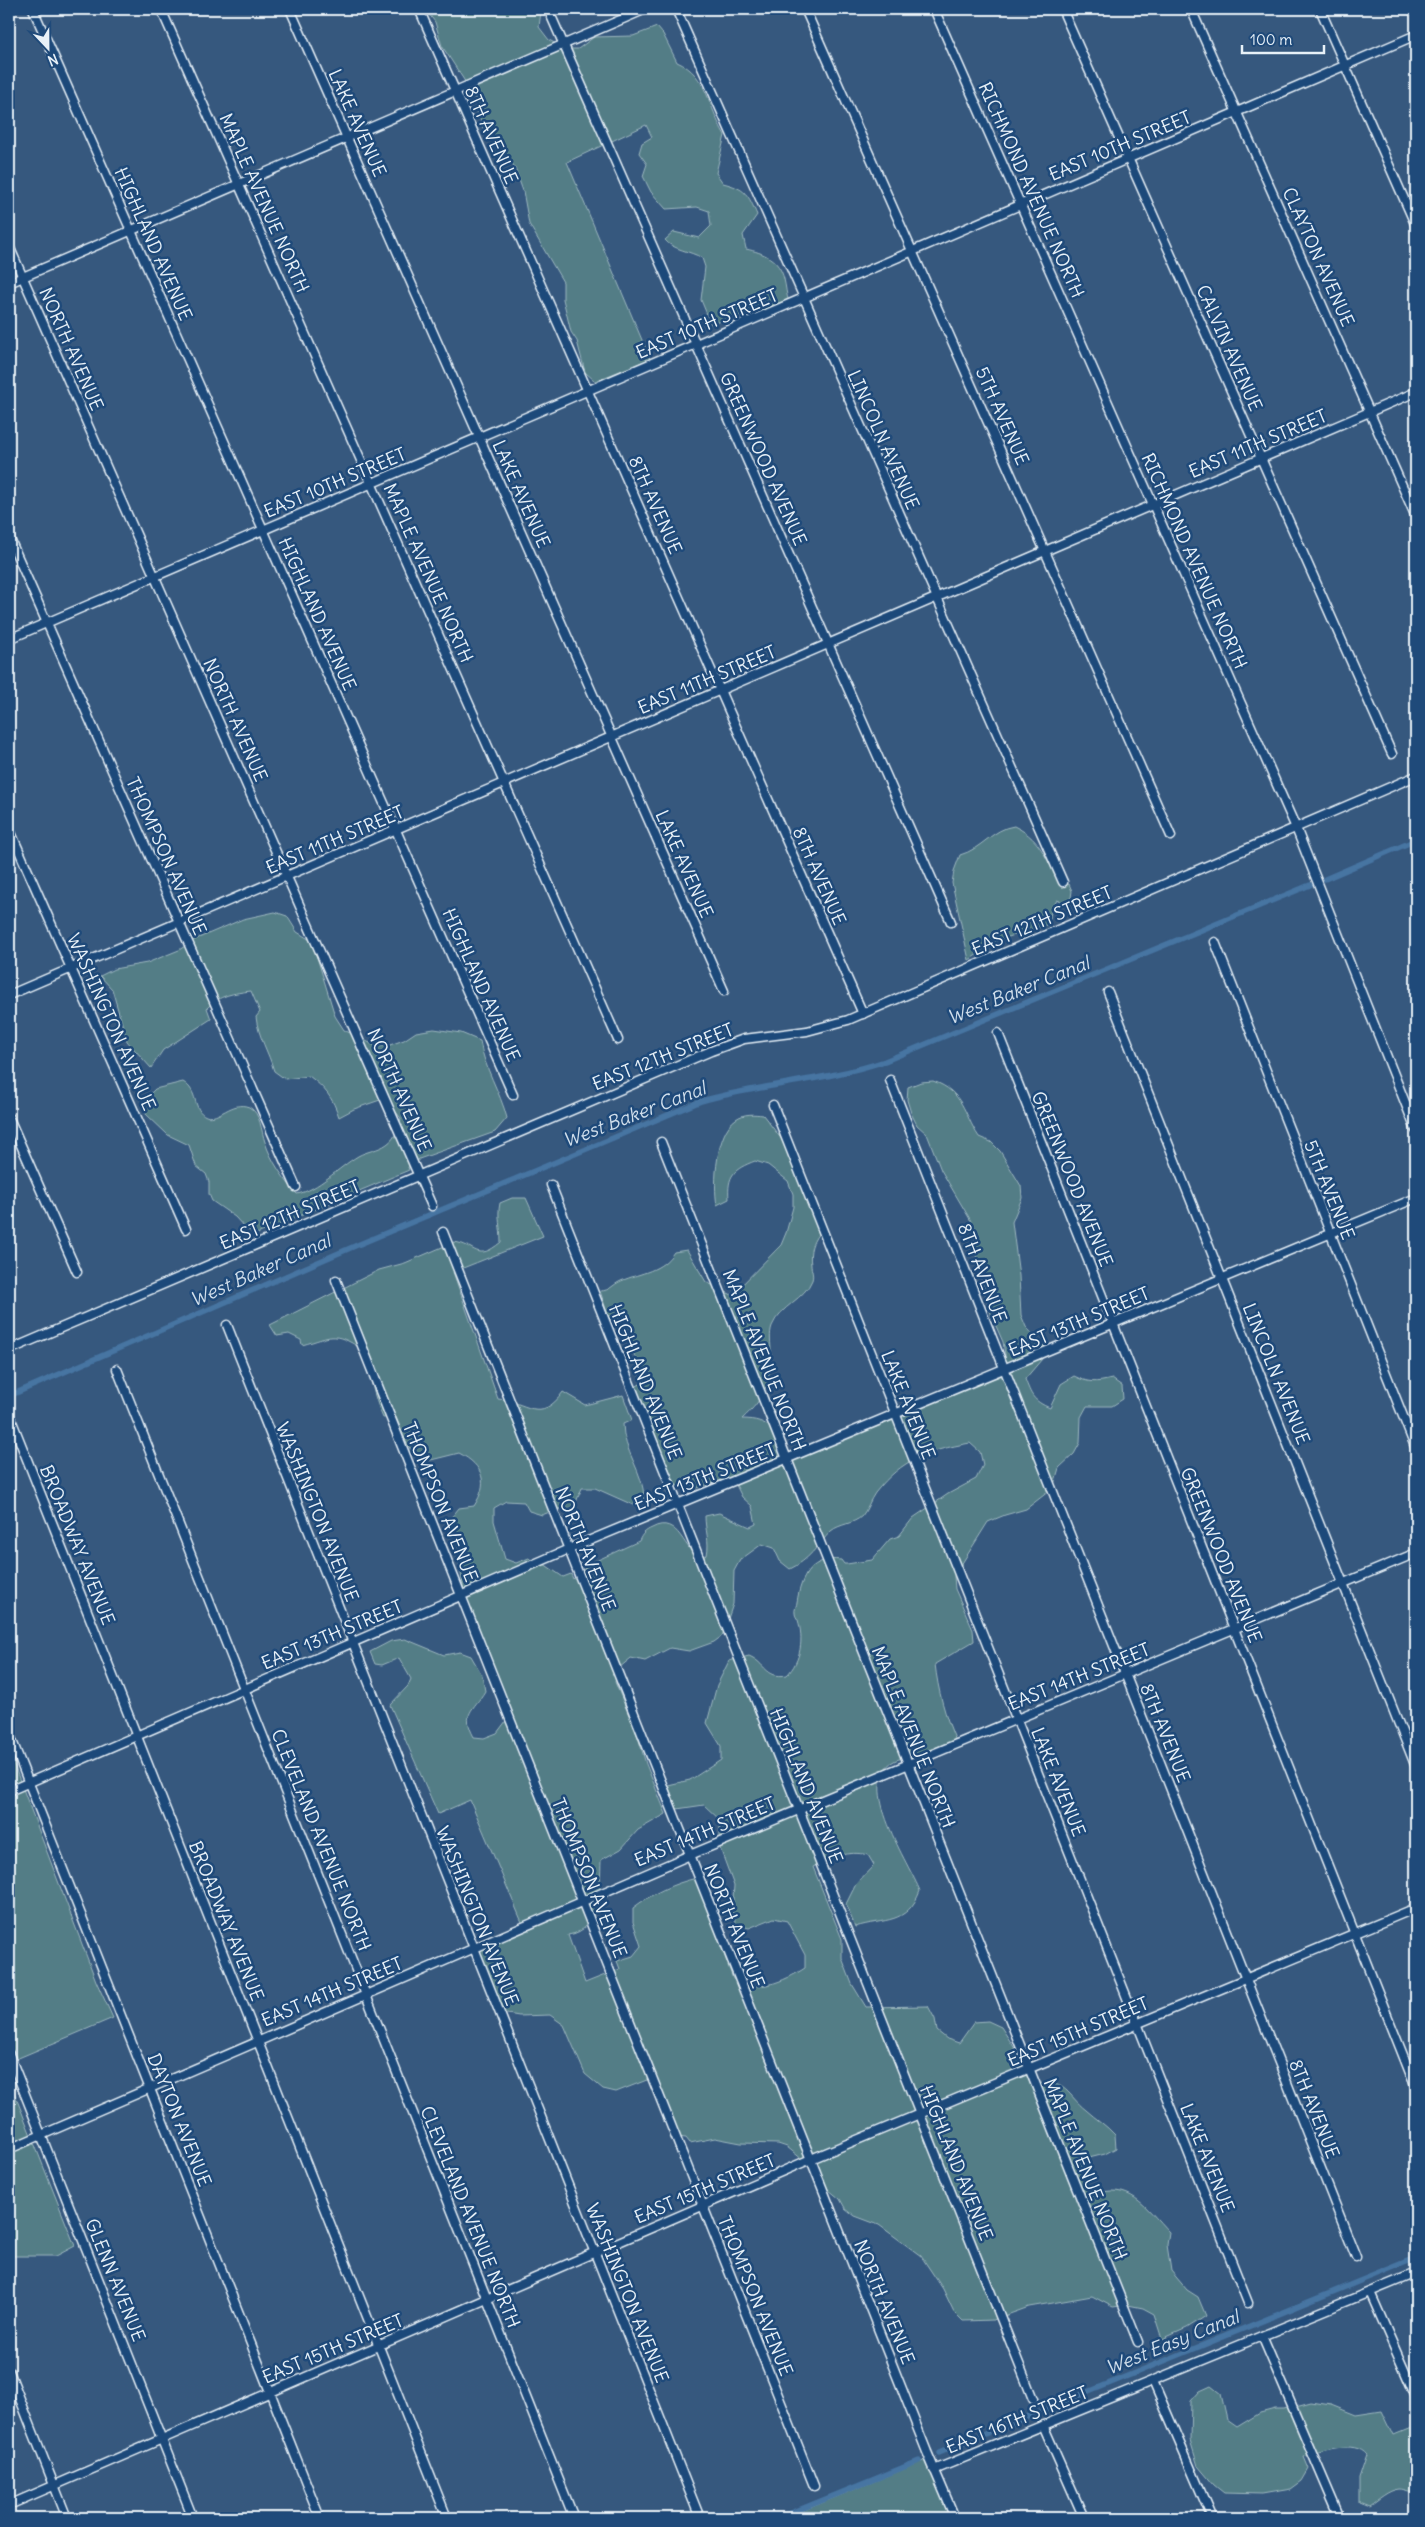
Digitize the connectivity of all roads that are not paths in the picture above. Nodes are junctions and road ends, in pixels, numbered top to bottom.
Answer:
1 (34, 9) edge
2 (161, 9) edge
3 (290, 9) edge
4 (419, 9) edge
5 (548, 9) edge
6 (646, 9) edge
7 (676, 9) edge
8 (805, 9) edge
9 (934, 9) edge
10 (1062, 9) edge
11 (1191, 9) edge
12 (1320, 9) edge
13 (1416, 35) edge
14 (563, 44) junction
15 (1346, 65) junction
16 (455, 91) junction
17 (1237, 112) junction
18 (347, 137) junction
19 (1129, 159) junction
20 (239, 184) junction
21 (1021, 205) junction
22 (1416, 226) edge
23 (131, 230) junction
24 (9, 246) edge
25 (913, 252) junction
26 (22, 277) junction
27 (9, 282) edge
28 (804, 298) junction
29 (696, 345) junction
30 (588, 391) junction
31 (1416, 392) edge
32 (1370, 412) junction
33 (480, 437) junction
34 (1261, 458) junction
35 (372, 484) junction
36 (1153, 505) junction
37 (1416, 517) edge
38 (263, 530) junction
39 (9, 537) edge
40 (1045, 551) junction
41 (155, 577) junction
42 (937, 598) junction
43 (46, 623) junction
44 (9, 639) edge
45 (829, 645) junction
46 (720, 691) junction
47 (612, 738) junction
48 (1392, 754) dead end
49 (1416, 776) edge
50 (504, 784) junction
51 (9, 828) edge
52 (1296, 828) junction
53 (396, 830) junction
54 (1171, 836) dead end
55 (288, 876) junction
56 (1063, 882) dead end
57 (179, 922) junction
58 (951, 922) dead end
59 (1215, 942) dead end
60 (71, 968) junction
61 (724, 990) dead end
62 (1108, 992) dead end
63 (9, 995) edge
64 (863, 1014) junction
65 (998, 1033) dead end
66 (618, 1040) dead end
67 (890, 1080) dead end
68 (514, 1095) dead end
69 (773, 1105) dead end
70 (9, 1118) edge
71 (1416, 1130) edge
72 (661, 1142) dead end
73 (420, 1176) junction
74 (551, 1185) dead end
75 (296, 1187) dead end
76 (1416, 1198) edge
77 (432, 1206) dead end
78 (186, 1229) dead end
79 (443, 1232) dead end
80 (1331, 1234) junction
81 (77, 1272) dead end
82 (1222, 1279) junction
83 (336, 1280) dead end
84 (1113, 1324) junction
85 (227, 1325) dead end
86 (9, 1350) edge
87 (117, 1369) dead end
88 (1004, 1369) junction
89 (895, 1414) junction
90 (11, 1419) dead end
91 (1416, 1449) edge
92 (787, 1459) junction
93 (678, 1504) junction
94 (569, 1549) junction
95 (1416, 1553) edge
96 (1344, 1583) junction
97 (461, 1596) junction
98 (1234, 1628) junction
99 (353, 1643) junction
100 (1125, 1674) junction
101 (245, 1690) junction
102 (1016, 1719) junction
103 (9, 1733) edge
104 (137, 1736) junction
105 (907, 1764) junction
106 (1416, 1767) edge
107 (28, 1783) junction
108 (9, 1791) edge
109 (799, 1809) junction
110 (690, 1855) junction
111 (582, 1901) junction
112 (1416, 1908) edge
113 (1355, 1934) junction
114 (474, 1948) junction
115 (1246, 1979) junction
116 (366, 1994) junction
117 (1137, 2024) junction
118 (258, 2041) junction
119 (9, 2054) edge
120 (1029, 2069) junction
121 (150, 2088) junction
122 (1416, 2088) edge
123 (920, 2114) junction
124 (41, 2134) junction
125 (9, 2149) edge
126 (811, 2159) junction
127 (703, 2206) junction
128 (595, 2253) junction
129 (1356, 2257) dead end
130 (1416, 2273) edge
131 (1370, 2292) junction
132 (487, 2299) junction
133 (1248, 2303) dead end
134 (1262, 2336) junction
135 (1138, 2342) dead end
136 (378, 2346) junction
137 (9, 2371) edge
138 (1153, 2381) junction
139 (270, 2393) junction
140 (1416, 2397) edge
141 (1033, 2399) dead end
142 (1043, 2425) junction
143 (162, 2440) junction
144 (934, 2470) junction
145 (54, 2486) junction
146 (814, 2486) dead end
147 (9, 2506) edge
148 (67, 2518) edge
149 (193, 2518) edge
150 (320, 2518) edge
151 (447, 2518) edge
152 (574, 2518) edge
153 (700, 2518) edge
154 (956, 2518) edge
155 (1084, 2518) edge
156 (1212, 2518) edge
157 (1340, 2518) edge

1 - 23 street, HIGHLAND AVENUE
2 - 20 street, MAPLE AVENUE NORTH
3 - 18 street, LAKE AVENUE
4 - 16 street, 8TH AVENUE
5 - 14 street, GREENWOOD AVENUE
6 - 14 street
7 - 28 street, LINCOLN AVENUE
8 - 25 street, 5TH AVENUE
9 - 21 street, RICHMOND AVENUE NORTH
10 - 19 street, CALVIN AVENUE
11 - 17 street, CLAYTON AVENUE
12 - 15 street
13 - 15 street, EAST 10TH STREET
14 - 16 street
14 - 29 street, GREENWOOD AVENUE
15 - 17 street, EAST 10TH STREET
15 - 22 street
16 - 18 street
16 - 30 street, 8TH AVENUE
17 - 19 street, EAST 10TH STREET
17 - 32 street, CLAYTON AVENUE
18 - 20 street
18 - 33 street, LAKE AVENUE
19 - 21 street, EAST 10TH STREET
19 - 34 street, CALVIN AVENUE
20 - 23 street
20 - 35 street, MAPLE AVENUE NORTH
21 - 25 street, EAST 10TH STREET
21 - 36 street, RICHMOND AVENUE NORTH
23 - 26 street
23 - 38 street, HIGHLAND AVENUE
24 - 26 street, NORTH AVENUE
25 - 28 street, EAST 10TH STREET
25 - 40 street, 5TH AVENUE
26 - 27 street
26 - 41 street, NORTH AVENUE
28 - 29 street, EAST 10TH STREET
28 - 42 street, LINCOLN AVENUE
29 - 30 street, EAST 10TH STREET
29 - 45 street, GREENWOOD AVENUE
30 - 33 street, EAST 10TH STREET
30 - 46 street, 8TH AVENUE
31 - 32 street, EAST 11TH STREET
32 - 34 street, EAST 11TH STREET
32 - 37 street, CLAYTON AVENUE
33 - 35 street, EAST 10TH STREET
33 - 47 street, LAKE AVENUE
34 - 36 street, EAST 11TH STREET
34 - 48 street, CALVIN AVENUE
35 - 38 street, EAST 10TH STREET
35 - 50 street, MAPLE AVENUE NORTH
36 - 40 street, EAST 11TH STREET
36 - 52 street, RICHMOND AVENUE NORTH
38 - 41 street, EAST 10TH STREET
38 - 53 street, HIGHLAND AVENUE
39 - 43 street, THOMPSON AVENUE
40 - 42 street, EAST 11TH STREET
40 - 54 street, 5TH AVENUE
41 - 43 street, EAST 10TH STREET
41 - 55 street, NORTH AVENUE
42 - 45 street, EAST 11TH STREET
42 - 56 street, LINCOLN AVENUE
43 - 44 street, EAST 10TH STREET
43 - 57 street, THOMPSON AVENUE
45 - 46 street, EAST 11TH STREET
45 - 58 street, GREENWOOD AVENUE
46 - 47 street, EAST 11TH STREET
46 - 64 street, 8TH AVENUE
47 - 50 street, EAST 11TH STREET
47 - 61 street, LAKE AVENUE
49 - 52 street, EAST 12TH STREET
50 - 53 street, EAST 11TH STREET
50 - 66 street, MAPLE AVENUE NORTH
51 - 60 street, WASHINGTON AVENUE
52 - 64 street, EAST 12TH STREET
52 - 71 street, RICHMOND AVENUE NORTH
53 - 55 street, EAST 11TH STREET
53 - 68 street, HIGHLAND AVENUE
55 - 57 street, EAST 11TH STREET
55 - 73 street, NORTH AVENUE
57 - 60 street, EAST 11TH STREET
57 - 75 street, THOMPSON AVENUE
59 - 80 street, 5TH AVENUE
60 - 63 street, EAST 11TH STREET
60 - 78 street, WASHINGTON AVENUE
62 - 82 street, LINCOLN AVENUE
64 - 73 street, EAST 12TH STREET
65 - 84 street, GREENWOOD AVENUE
67 - 88 street, 8TH AVENUE
69 - 89 street, LAKE AVENUE
70 - 81 street
72 - 92 street, MAPLE AVENUE NORTH
73 - 77 street, NORTH AVENUE
73 - 86 street, EAST 12TH STREET
74 - 93 street, HIGHLAND AVENUE
76 - 80 street, EAST 13TH STREET
79 - 94 street, NORTH AVENUE
80 - 82 street, EAST 13TH STREET
80 - 91 street, 5TH AVENUE
82 - 84 street, EAST 13TH STREET
82 - 96 street, LINCOLN AVENUE
83 - 97 street, THOMPSON AVENUE
84 - 88 street, EAST 13TH STREET
84 - 98 street, GREENWOOD AVENUE
85 - 99 street, WASHINGTON AVENUE
87 - 101 street, CLEVELAND AVENUE NORTH
88 - 89 street, EAST 13TH STREET
88 - 100 street, 8TH AVENUE
89 - 92 street, EAST 13TH STREET
89 - 102 street, LAKE AVENUE
90 - 104 street, BROADWAY AVENUE
92 - 93 street, EAST 13TH STREET
92 - 105 street, MAPLE AVENUE NORTH
93 - 94 street, EAST 13TH STREET
93 - 109 street, HIGHLAND AVENUE
94 - 97 street, EAST 13TH STREET
94 - 110 street, NORTH AVENUE
95 - 96 street, EAST 14TH STREET
96 - 98 street, EAST 14TH STREET
96 - 106 street, LINCOLN AVENUE
97 - 99 street, EAST 13TH STREET
97 - 111 street, THOMPSON AVENUE
98 - 100 street, EAST 14TH STREET
98 - 113 street, GREENWOOD AVENUE
99 - 101 street, EAST 13TH STREET
99 - 114 street, WASHINGTON AVENUE
100 - 102 street, EAST 14TH STREET
100 - 115 street, 8TH AVENUE
101 - 104 street, EAST 13TH STREET
101 - 116 street, CLEVELAND AVENUE NORTH
102 - 105 street, EAST 14TH STREET
102 - 117 street, LAKE AVENUE
103 - 107 street, DAYTON AVENUE
104 - 107 street, EAST 13TH STREET
104 - 118 street, BROADWAY AVENUE
105 - 109 street, EAST 14TH STREET
105 - 120 street, MAPLE AVENUE NORTH
107 - 108 street, EAST 13TH STREET
107 - 121 street, DAYTON AVENUE
109 - 110 street, EAST 14TH STREET
109 - 123 street, HIGHLAND AVENUE
110 - 111 street, EAST 14TH STREET
110 - 126 street, NORTH AVENUE
111 - 114 street, EAST 14TH STREET
111 - 127 street, THOMPSON AVENUE
112 - 113 street, EAST 15TH STREET
113 - 115 street, EAST 15TH STREET
113 - 122 street, GREENWOOD AVENUE
114 - 116 street, EAST 14TH STREET
114 - 128 street, WASHINGTON AVENUE
115 - 117 street, EAST 15TH STREET
115 - 129 street, 8TH AVENUE
116 - 118 street, EAST 14TH STREET
116 - 132 street, CLEVELAND AVENUE NORTH
117 - 120 street, EAST 15TH STREET
117 - 133 street, LAKE AVENUE
118 - 121 street, EAST 14TH STREET
118 - 136 street, BROADWAY AVENUE
119 - 124 street, GLENN AVENUE
120 - 123 street, EAST 15TH STREET
120 - 135 street, MAPLE AVENUE NORTH
121 - 124 street, EAST 14TH STREET
121 - 139 street, DAYTON AVENUE
123 - 126 street, EAST 15TH STREET
123 - 141 street, HIGHLAND AVENUE
124 - 125 street, EAST 14TH STREET
124 - 143 street, GLENN AVENUE
126 - 127 street, EAST 15TH STREET
126 - 144 street, NORTH AVENUE
127 - 128 street, EAST 15TH STREET
127 - 146 street, THOMPSON AVENUE
128 - 132 street, EAST 15TH STREET
128 - 153 street, WASHINGTON AVENUE
130 - 131 street, EAST 16TH STREET
131 - 134 street, EAST 16TH STREET
131 - 140 street
132 - 136 street, EAST 15TH STREET
132 - 152 street, CLEVELAND AVENUE NORTH
134 - 138 street, EAST 16TH STREET
134 - 157 street
136 - 139 street, EAST 15TH STREET
136 - 151 street, BROADWAY AVENUE
137 - 145 street
138 - 142 street, EAST 16TH STREET
138 - 156 street
139 - 143 street, EAST 15TH STREET
139 - 150 street, DAYTON AVENUE
142 - 144 street, EAST 16TH STREET
142 - 155 street
143 - 145 street, EAST 15TH STREET
143 - 149 street, GLENN AVENUE
144 - 154 street, NORTH AVENUE
145 - 147 street, EAST 15TH STREET
145 - 148 street

